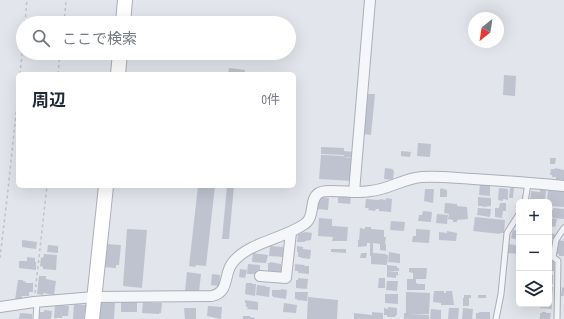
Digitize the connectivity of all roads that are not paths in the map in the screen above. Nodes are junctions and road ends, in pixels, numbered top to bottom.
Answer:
1 (125, 0) edge
2 (370, 0) edge
3 (124, 16) edge
4 (119, 60) edge
5 (118, 72) edge
6 (528, 183) junction
7 (564, 186) edge
8 (106, 188) edge
9 (354, 192) junction
10 (525, 199) edge
11 (516, 219) edge
12 (564, 228) edge
13 (291, 232) junction
14 (260, 276) dead end
15 (95, 297) junction
16 (36, 302) junction
17 (0, 307) edge
18 (36, 319) edge
19 (92, 319) edge
20 (496, 319) edge
21 (557, 319) edge

1 - 3 street
2 - 9 street
4 - 5 street
6 - 7 street
6 - 9 street
6 - 10 lane
8 - 15 street
9 - 13 street
11 - 20 lane
12 - 21 lane
13 - 14 street
13 - 15 street
15 - 16 street
15 - 19 street
16 - 17 street
16 - 18 lane

